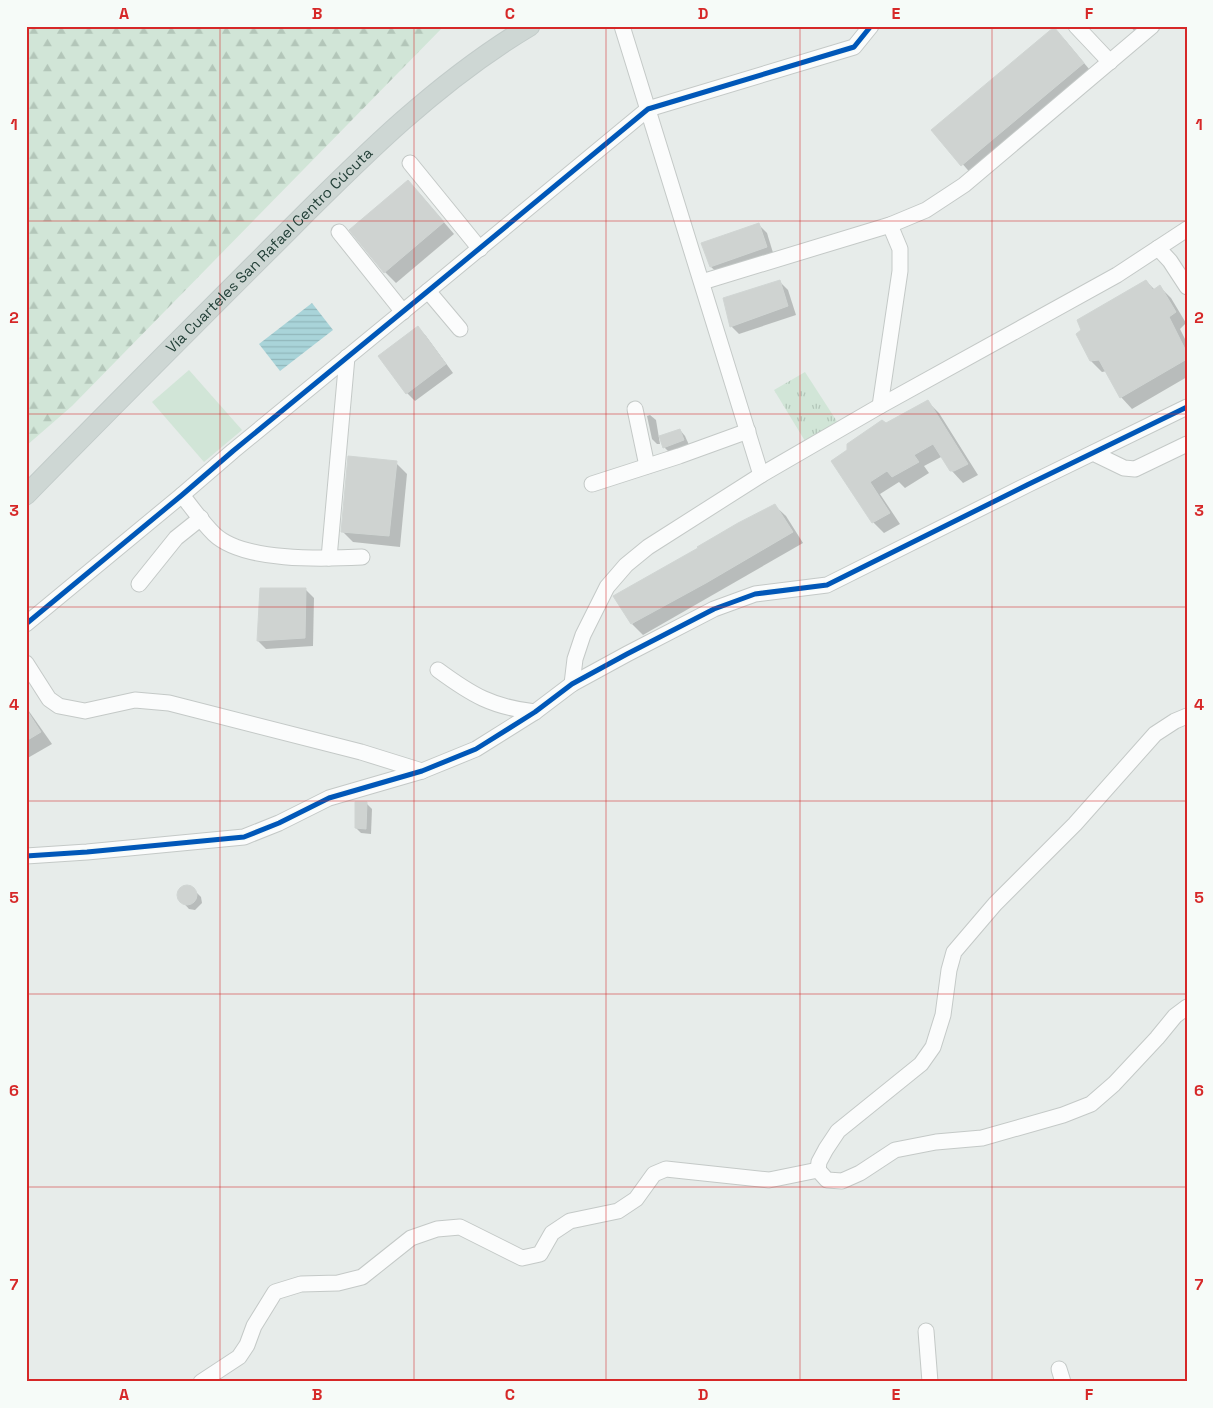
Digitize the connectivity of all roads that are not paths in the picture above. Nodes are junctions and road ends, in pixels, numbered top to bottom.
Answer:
1 (530, 26) edge
2 (622, 26) edge
3 (871, 26) edge
4 (1076, 26) edge
5 (1152, 26) edge
6 (1110, 62) junction
7 (648, 109) junction
8 (410, 163) dead end
9 (890, 225) junction
10 (1187, 229) edge
11 (339, 232) dead end
12 (1158, 248) junction
13 (480, 249) junction
14 (702, 282) junction
15 (1187, 287) edge
16 (428, 291) junction
17 (402, 312) junction
18 (460, 329) dead end
19 (347, 357) junction
20 (880, 406) junction
21 (1187, 408) edge
22 (635, 409) dead end
23 (748, 431) junction
24 (1187, 444) edge
25 (1094, 452) junction
26 (647, 466) junction
27 (761, 474) junction
28 (592, 484) dead end
29 (26, 495) edge
30 (182, 495) junction
31 (200, 518) junction
32 (362, 557) dead end
33 (329, 558) junction
34 (139, 584) dead end
35 (26, 624) edge
36 (26, 663) edge
37 (438, 670) dead end
38 (572, 684) junction
39 (535, 712) junction
40 (1187, 716) edge
41 (422, 771) junction
42 (26, 856) edge
43 (1187, 1007) edge
44 (818, 1170) junction
45 (926, 1331) dead end
46 (200, 1382) edge
47 (930, 1382) edge

1 - 29 main road, Vía Cuarteles San Rafael Centro Cúcuta
2 - 7 street
3 - 7 street
4 - 6 street
5 - 6 street
6 - 9 street
7 - 13 street
7 - 14 street
8 - 13 street
9 - 14 street
9 - 20 street
10 - 12 street
11 - 17 street
12 - 15 street
12 - 20 street
13 - 16 street
14 - 23 street
16 - 17 street
16 - 18 street
17 - 19 street
19 - 30 street
19 - 33 street
20 - 27 street
21 - 25 street
22 - 26 street
23 - 26 street
23 - 27 street
24 - 25 street
25 - 38 street
26 - 28 street
27 - 38 street
30 - 31 street
30 - 35 street
31 - 33 street
31 - 34 street
32 - 33 street
36 - 41 street
37 - 39 street
38 - 39 street
39 - 41 street
40 - 44 street
41 - 42 street
43 - 44 street
44 - 46 street
45 - 47 street

